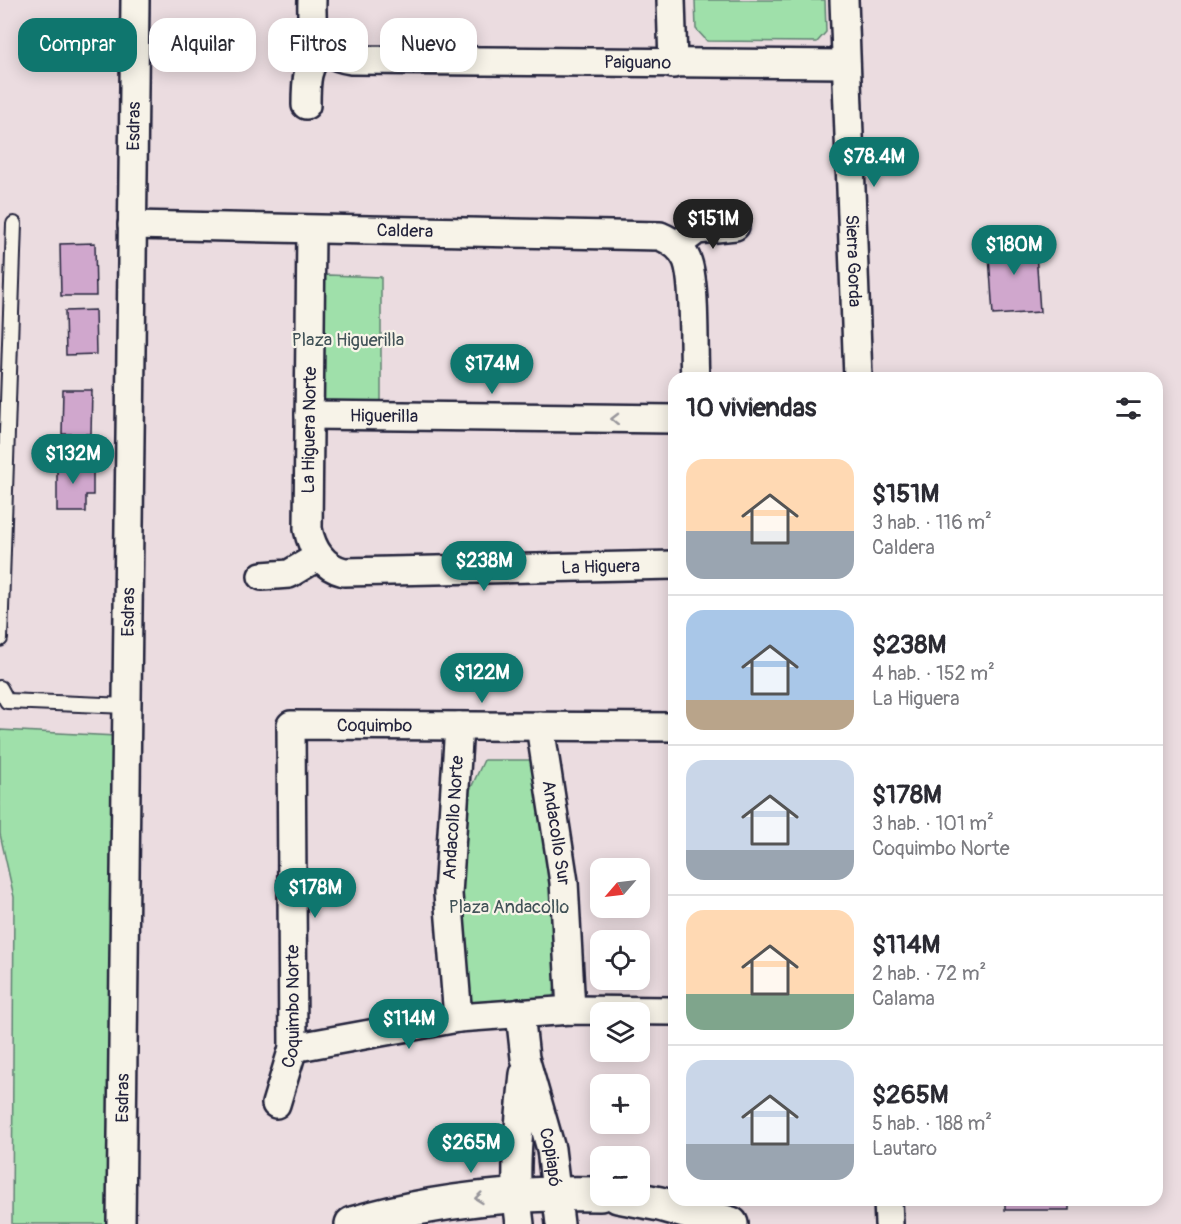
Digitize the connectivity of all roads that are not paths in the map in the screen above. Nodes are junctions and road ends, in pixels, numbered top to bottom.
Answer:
1 (135, 0) edge
2 (312, 0) edge
3 (671, 0) edge
4 (844, 0) edge
5 (312, 18) edge
6 (368, 60) edge
7 (673, 64) junction
8 (846, 64) junction
9 (307, 72) edge
10 (306, 105) dead end
11 (14, 224) dead end
12 (132, 225) junction
13 (735, 226) dead end
14 (311, 230) junction
15 (677, 245) junction
16 (695, 372) edge
17 (858, 372) edge
18 (309, 416) junction
19 (668, 419) edge
20 (319, 556) junction
21 (668, 565) edge
22 (262, 576) dead end
23 (0, 639) edge
24 (0, 688) edge
25 (127, 706) junction
26 (291, 725) joint
27 (459, 726) junction
28 (540, 726) junction
29 (668, 727) edge
30 (571, 1010) junction
31 (668, 1011) edge
32 (520, 1013) junction
33 (458, 1018) junction
34 (293, 1048) junction
35 (525, 1058) junction
36 (276, 1104) dead end
37 (590, 1198) edge
38 (650, 1202) edge
39 (888, 1206) edge
40 (518, 1209) edge
41 (558, 1209) edge
42 (121, 1224) edge
43 (352, 1224) edge
44 (731, 1224) edge
45 (889, 1224) edge

1 - 12 street, Esdras
2 - 5 street
3 - 7 street
4 - 8 street, Sierra Gorda
6 - 7 street, Paiguano
7 - 8 street, Paiguano
8 - 17 street, Sierra Gorda
9 - 10 street
11 - 23 lane
12 - 14 street, Caldera
12 - 25 street, Esdras
13 - 15 street
14 - 15 street, Caldera
14 - 18 street, La Higuera Norte
15 - 16 street
19 -> 18 street, Higuerilla
18 - 20 street, La Higuera Norte
20 - 21 street, La Higuera
20 - 22 street
24 - 25 lane
25 - 42 street, Esdras
26 - 27 street, Coquimbo
26 - 34 street, Coquimbo Norte
27 - 28 street, Coquimbo
27 - 33 street, Andacollo Norte
28 - 29 street, Coquimbo
28 - 30 street, Andacollo Sur
30 - 31 street
30 - 32 street
32 - 33 street
32 - 35 street, Copiapó
33 - 34 street
34 - 36 street, Coquimbo Norte
35 - 40 street, Copiapó
35 - 41 street, Copiapó
37 - 41 street
38 - 44 street
39 - 45 street
40 - 41 street
40 -> 43 street

